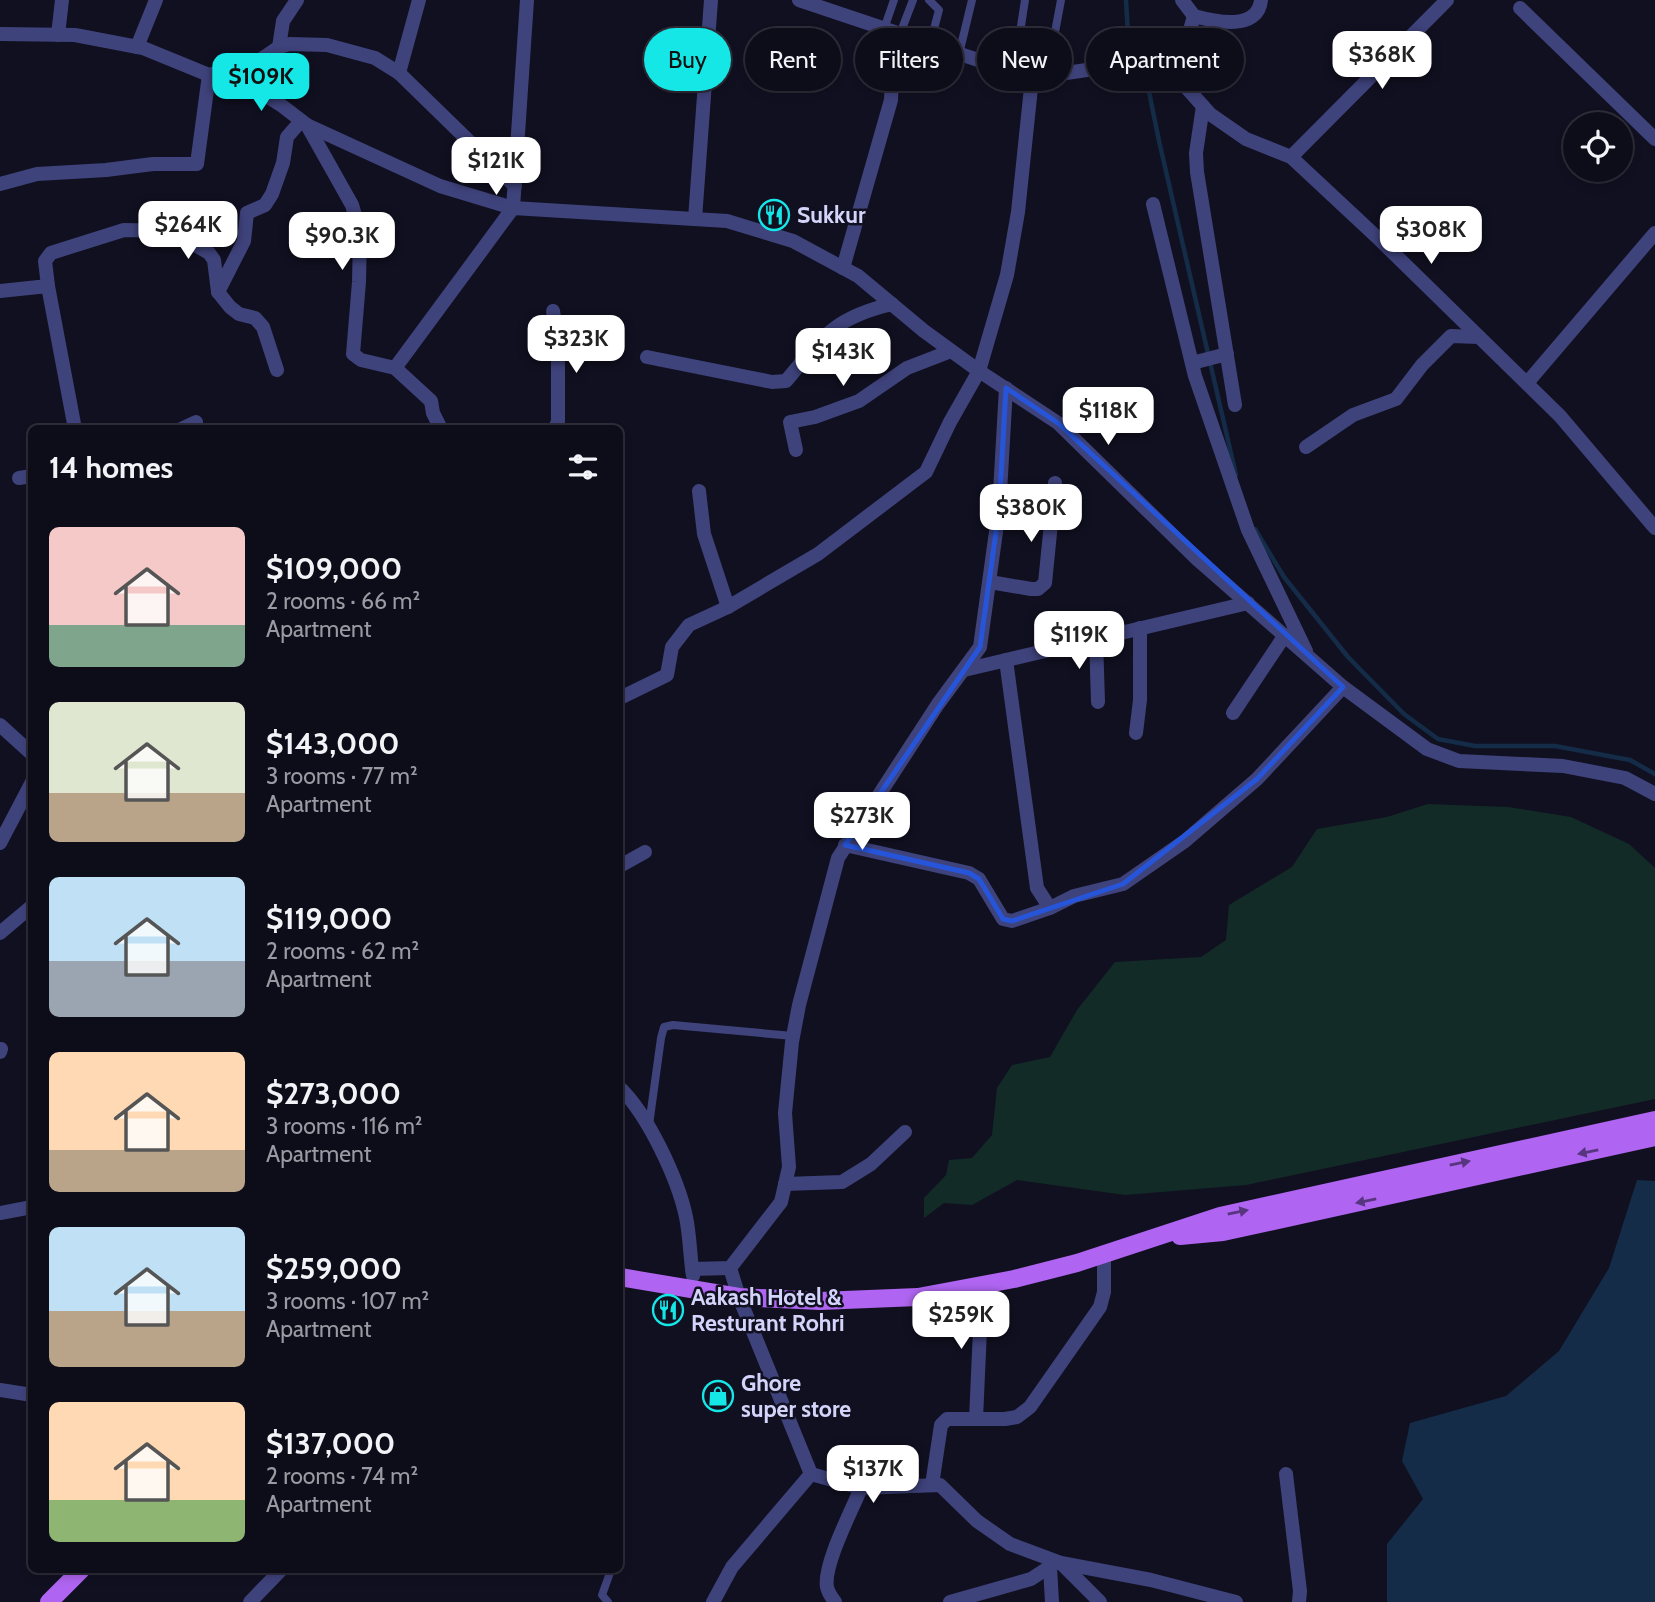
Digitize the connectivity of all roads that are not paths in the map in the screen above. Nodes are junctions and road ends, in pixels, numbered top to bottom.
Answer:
1 (62, 0) edge
2 (156, 0) edge
3 (296, 0) edge
4 (419, 0) edge
5 (527, 0) edge
6 (711, 0) edge
7 (799, 0) edge
8 (894, 0) edge
9 (913, 0) edge
10 (929, 0) edge
11 (972, 0) edge
12 (1025, 0) edge
13 (1061, 0) edge
14 (1182, 0) edge
15 (1261, 0) edge
16 (1447, 0) edge
17 (834, 6) edge
18 (1520, 8) dead end
19 (1194, 16) junction
20 (884, 28) edge
21 (893, 28) edge
22 (896, 28) edge
23 (934, 28) edge
24 (1021, 28) edge
25 (1053, 28) edge
26 (1191, 28) edge
27 (0, 34) edge
28 (58, 35) junction
29 (963, 37) edge
30 (137, 47) junction
31 (279, 47) junction
32 (399, 73) junction
33 (208, 75) junction
34 (891, 91) edge
35 (1037, 91) edge
36 (1190, 91) edge
37 (1203, 106) junction
38 (304, 123) junction
39 (1655, 139) edge
40 (1291, 157) junction
41 (0, 184) edge
42 (515, 186) junction
43 (1153, 204) dead end
44 (513, 208) junction
45 (695, 219) junction
46 (1655, 233) edge
47 (843, 268) junction
48 (48, 286) junction
49 (0, 291) edge
50 (218, 292) junction
51 (891, 304) junction
52 (553, 311) dead end
53 (1479, 337) junction
54 (951, 351) junction
55 (1223, 355) junction
56 (647, 357) dead end
57 (1196, 362) junction
58 (395, 368) junction
59 (277, 370) dead end
60 (979, 372) junction
61 (1527, 383) junction
62 (1006, 388) junction
63 (1235, 405) dead end
64 (196, 422) dead end
65 (74, 425) edge
66 (190, 425) edge
67 (439, 425) edge
68 (556, 425) edge
69 (1306, 447) dead end
70 (796, 450) dead end
71 (1055, 483) dead end
72 (699, 491) dead end
73 (1655, 528) edge
74 (990, 582) junction
75 (1248, 603) junction
76 (728, 607) junction
77 (1140, 628) junction
78 (1284, 635) junction
79 (1096, 639) junction
80 (1309, 658) junction
81 (1006, 660) junction
82 (964, 670) junction
83 (1343, 687) junction
84 (623, 697) edge
85 (1098, 702) dead end
86 (1233, 713) dead end
87 (0, 725) edge
88 (1136, 733) dead end
89 (28, 750) edge
90 (28, 790) edge
91 (1655, 794) edge
92 (0, 843) edge
93 (845, 845) junction
94 (645, 852) dead end
95 (623, 864) edge
96 (1051, 908) junction
97 (28, 909) edge
98 (0, 933) edge
99 (793, 1036) junction
100 (623, 1092) edge
101 (1655, 1120) edge
102 (649, 1128) junction
103 (905, 1132) dead end
104 (1655, 1137) edge
105 (785, 1184) junction
106 (28, 1208) edge
107 (0, 1213) edge
108 (1149, 1239) junction
109 (1104, 1254) junction
110 (730, 1268) junction
111 (692, 1269) junction
112 (623, 1277) edge
113 (982, 1285) junction
114 (695, 1288) junction
115 (739, 1297) junction
116 (0, 1390) edge
117 (28, 1394) edge
118 (976, 1419) junction
119 (811, 1474) junction
120 (1286, 1474) dead end
121 (932, 1485) junction
122 (861, 1488) junction
123 (1056, 1564) junction
124 (78, 1573) edge
125 (278, 1573) edge
126 (610, 1573) edge
127 (997, 1595) edge
128 (717, 1600) edge
129 (49, 1602) edge
130 (250, 1602) edge
131 (608, 1602) edge
132 (835, 1602) edge
133 (950, 1602) edge
134 (1052, 1602) edge
135 (1100, 1602) edge
136 (1236, 1602) edge
137 (1299, 1602) edge

1 - 28 street
2 - 30 street
3 - 31 street
4 - 32 street
5 - 42 street
6 - 45 street
7 - 17 street
8 - 21 lane
9 - 22 lane
10 - 23 lane
11 - 29 lane
12 - 24 lane
13 - 25 lane
14 - 19 street
15 - 19 street
16 - 40 street
17 - 20 street
18 - 39 street
19 - 26 street
27 - 28 street
28 - 30 street
30 - 33 street
31 - 32 street
31 - 33 street
32 - 42 street
33 - 38 street
33 - 41 street
34 - 47 street
35 - 60 street
36 - 37 street
37 - 40 street
37 - 55 street
38 - 44 street
38 - 50 street
38 - 58 street
40 - 53 street
42 - 44 street
43 - 57 street
44 - 45 street
44 - 58 street
45 - 47 street
46 - 61 street
47 - 51 street
48 - 49 street
48 - 50 street
48 - 65 street
50 - 59 street
51 - 54 street
51 - 56 street
52 - 68 street
53 - 61 street
53 - 69 street
54 - 60 street
54 - 70 street
55 - 57 street
55 - 63 street
57 - 80 street
58 - 67 street
60 - 62 street
60 - 76 street
61 - 73 street
62 - 74 street
62 - 75 street
64 - 66 street
71 - 74 street
72 - 76 street
74 - 82 street
75 - 77 street
75 - 78 street
76 - 84 street
77 - 79 street
77 - 88 street
78 - 80 street
78 - 86 street
79 - 81 street
79 - 85 street
80 - 83 street
81 - 82 street
81 - 96 street
82 - 93 street
83 - 91 street
83 - 96 street
87 - 89 street
90 - 92 street
93 - 96 street
93 - 99 street
94 - 95 street
97 - 98 street
99 - 102 lane
99 - 105 street
100 - 102 street
108 -> 101 main road
102 - 111 street
103 - 105 street
104 -> 108 main road
105 - 110 street
106 - 107 street
108 - 109 main road
109 - 113 main road
109 - 118 street
110 - 111 street
110 - 115 street
111 - 114 street
112 - 114 main road
113 - 115 main road
113 - 118 street
114 - 115 main road
115 - 119 street
116 - 117 street
118 - 121 street
119 - 122 street
119 - 128 street
120 - 137 street
121 - 122 street
121 - 123 street
122 - 132 street
123 - 127 street
123 - 134 street
123 - 135 street
123 - 136 street
124 - 129 main road
125 - 130 street
126 - 131 lane
127 - 133 street

